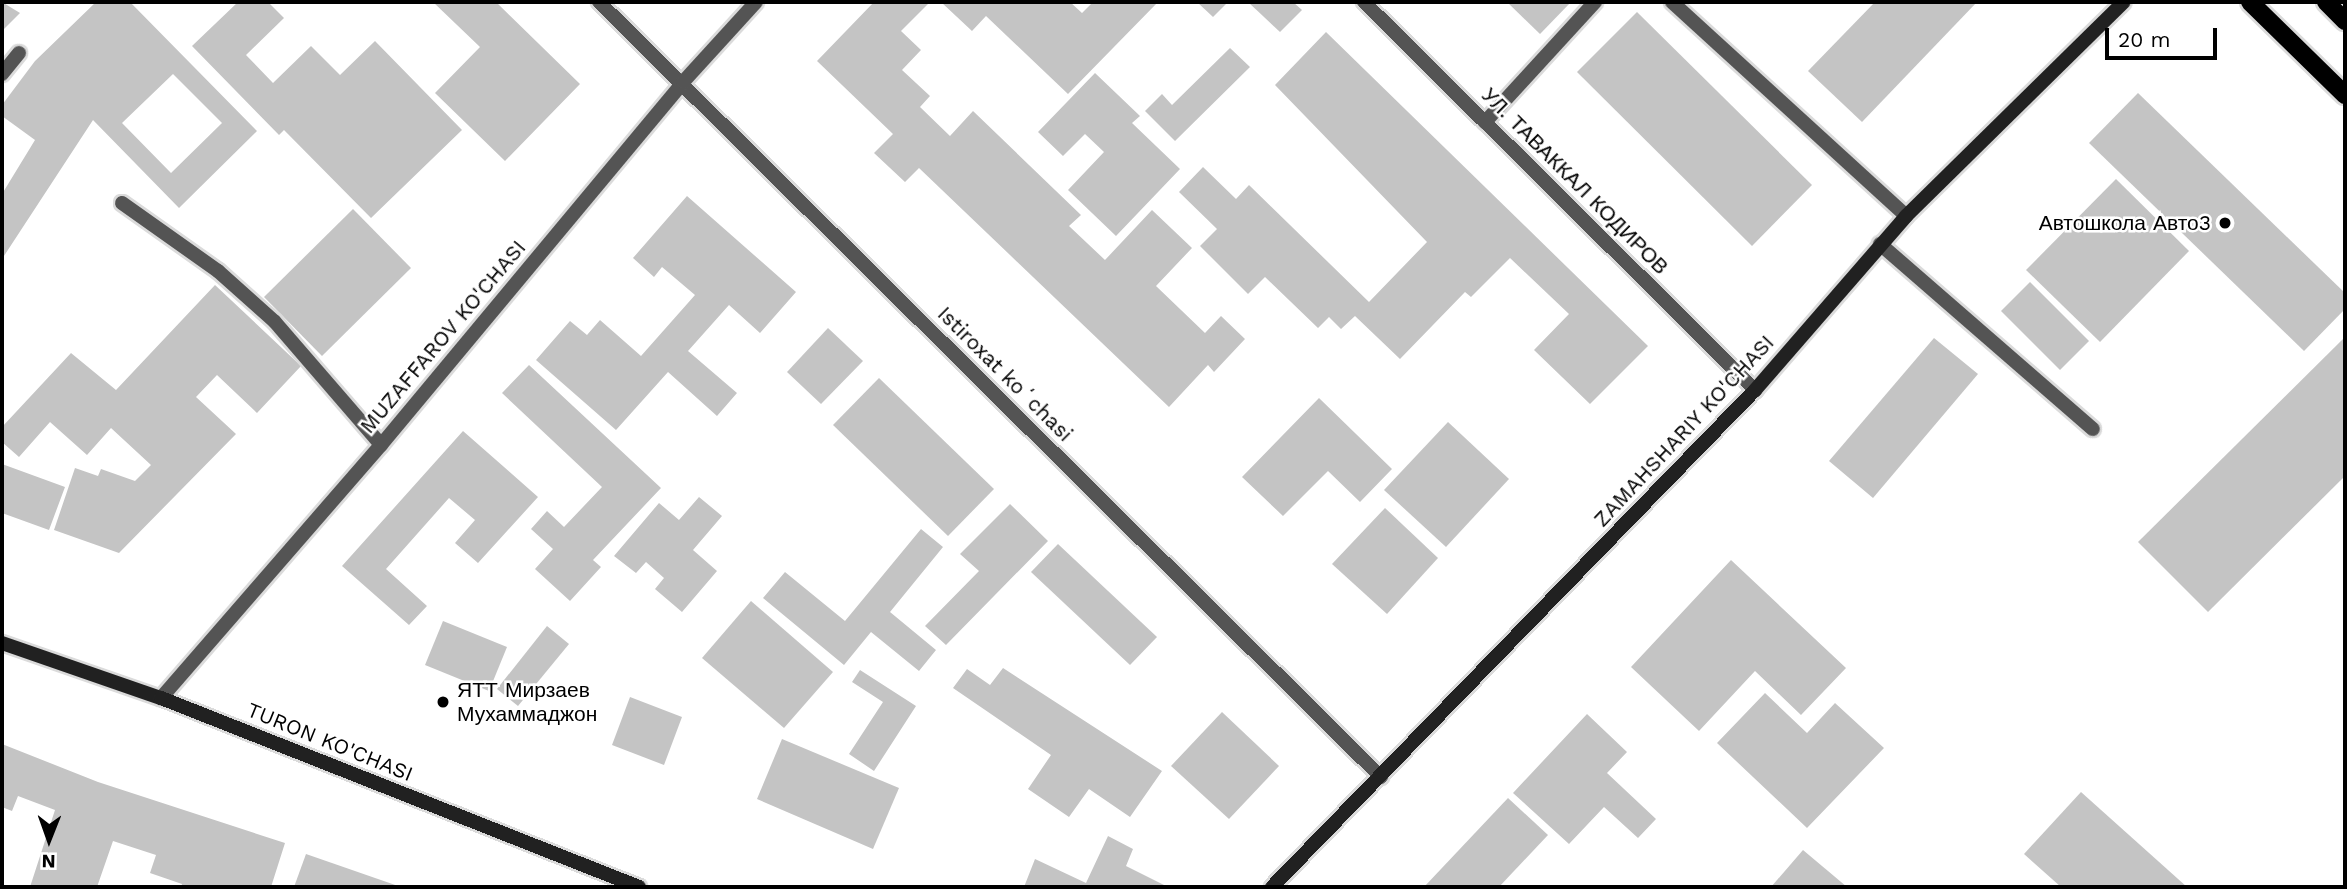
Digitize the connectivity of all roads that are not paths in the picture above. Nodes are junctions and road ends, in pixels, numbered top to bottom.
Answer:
1 (599, 2) edge
2 (756, 2) edge
3 (1364, 2) edge
4 (1595, 2) edge
5 (1672, 2) edge
6 (2124, 2) edge
7 (2250, 2) edge
8 (2326, 2) edge
9 (2345, 21) edge
10 (19, 52) dead end
11 (2, 74) edge
12 (683, 82) junction
13 (2345, 95) edge
14 (1485, 122) junction
15 (122, 204) dead end
16 (1906, 216) junction
17 (1881, 244) junction
18 (1755, 390) junction
19 (2093, 429) dead end
20 (381, 445) junction
21 (2, 643) edge
22 (161, 698) junction
23 (1381, 777) junction
24 (639, 887) edge
25 (1272, 887) edge

1 - 12 street, Istiroxat koʻchasi
2 - 12 street, MUZAFFAROV KO'CHASI
3 - 14 street, УЛ. ТАВАККАЛ КОДИРОВ
4 - 14 street
5 - 16 street
6 - 16 street, ZAMAHSHARIY KO'CHASI
7 - 13 main road
8 - 9 main road
10 - 11 street
12 - 20 street, MUZAFFAROV KO'CHASI
12 - 23 street, Istiroxat koʻchasi
14 - 18 street, УЛ. ТАВАККАЛ КОДИРОВ
15 - 20 street
16 - 17 street, ZAMAHSHARIY KO'CHASI
17 - 18 street, ZAMAHSHARIY KO'CHASI
17 - 19 street
18 - 23 street, ZAMAHSHARIY KO'CHASI
20 - 22 street, MUZAFFAROV KO'CHASI
21 - 22 street, TURON KO'CHASI
22 - 24 street, TURON KO'CHASI
23 - 25 street, ZAMAHSHARIY KO'CHASI

